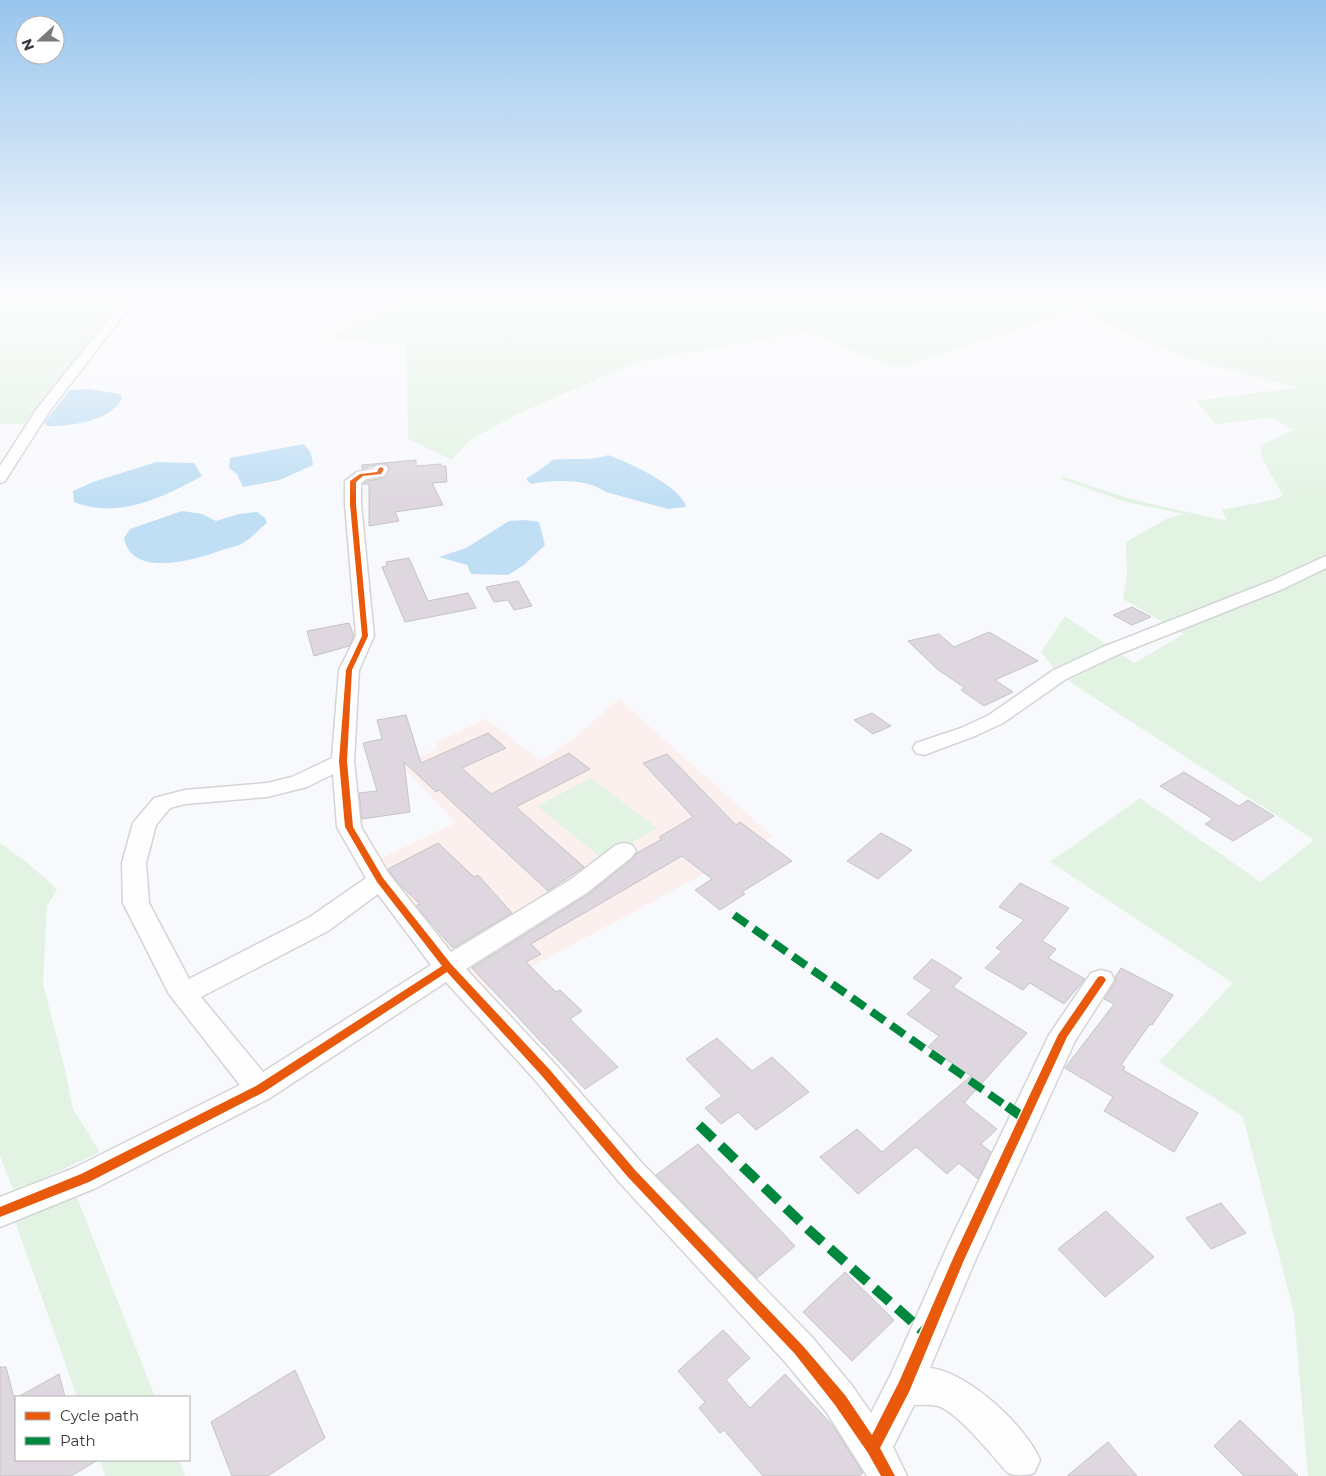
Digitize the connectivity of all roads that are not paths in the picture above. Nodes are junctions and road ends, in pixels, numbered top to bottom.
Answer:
1 (82, 361) edge
2 (381, 469) dead end
3 (0, 478) edge
4 (1326, 561) edge
5 (924, 748) dead end
6 (343, 761) junction
7 (624, 851) dead end
8 (380, 880) junction
9 (448, 967) junction
10 (1101, 980) dead end
11 (183, 994) junction
12 (260, 1089) junction
13 (0, 1212) edge
14 (904, 1387) junction
15 (872, 1448) junction
16 (1021, 1460) dead end
17 (888, 1476) edge

1 - 3 street
2 - 6 street
4 - 5 street
6 - 8 street
6 - 11 street
7 - 9 street
8 - 9 street
8 - 11 street
9 - 12 street
9 - 15 street
10 - 14 street
11 - 12 street
12 - 13 street
14 - 15 street
14 - 16 street
15 - 17 street

